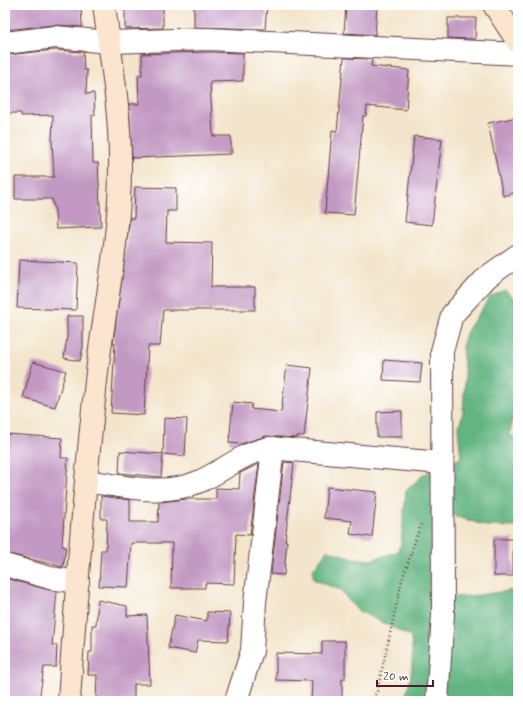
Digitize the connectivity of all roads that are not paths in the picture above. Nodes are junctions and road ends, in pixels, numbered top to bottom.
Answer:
1 (104, 5) edge
2 (494, 5) edge
3 (109, 42) junction
4 (518, 42) edge
5 (5, 43) edge
6 (518, 54) edge
7 (518, 255) edge
8 (273, 448) junction
9 (442, 463) junction
10 (86, 481) junction
11 (5, 565) edge
12 (78, 582) junction
13 (69, 701) edge
14 (236, 701) edge
15 (437, 701) edge

1 - 3 street
2 - 4 street
3 - 5 street
3 - 6 street
3 - 10 street
7 - 9 street
8 - 9 street
8 - 10 street
8 - 14 street
9 - 15 street
10 - 12 street
11 - 12 street
12 - 13 street

